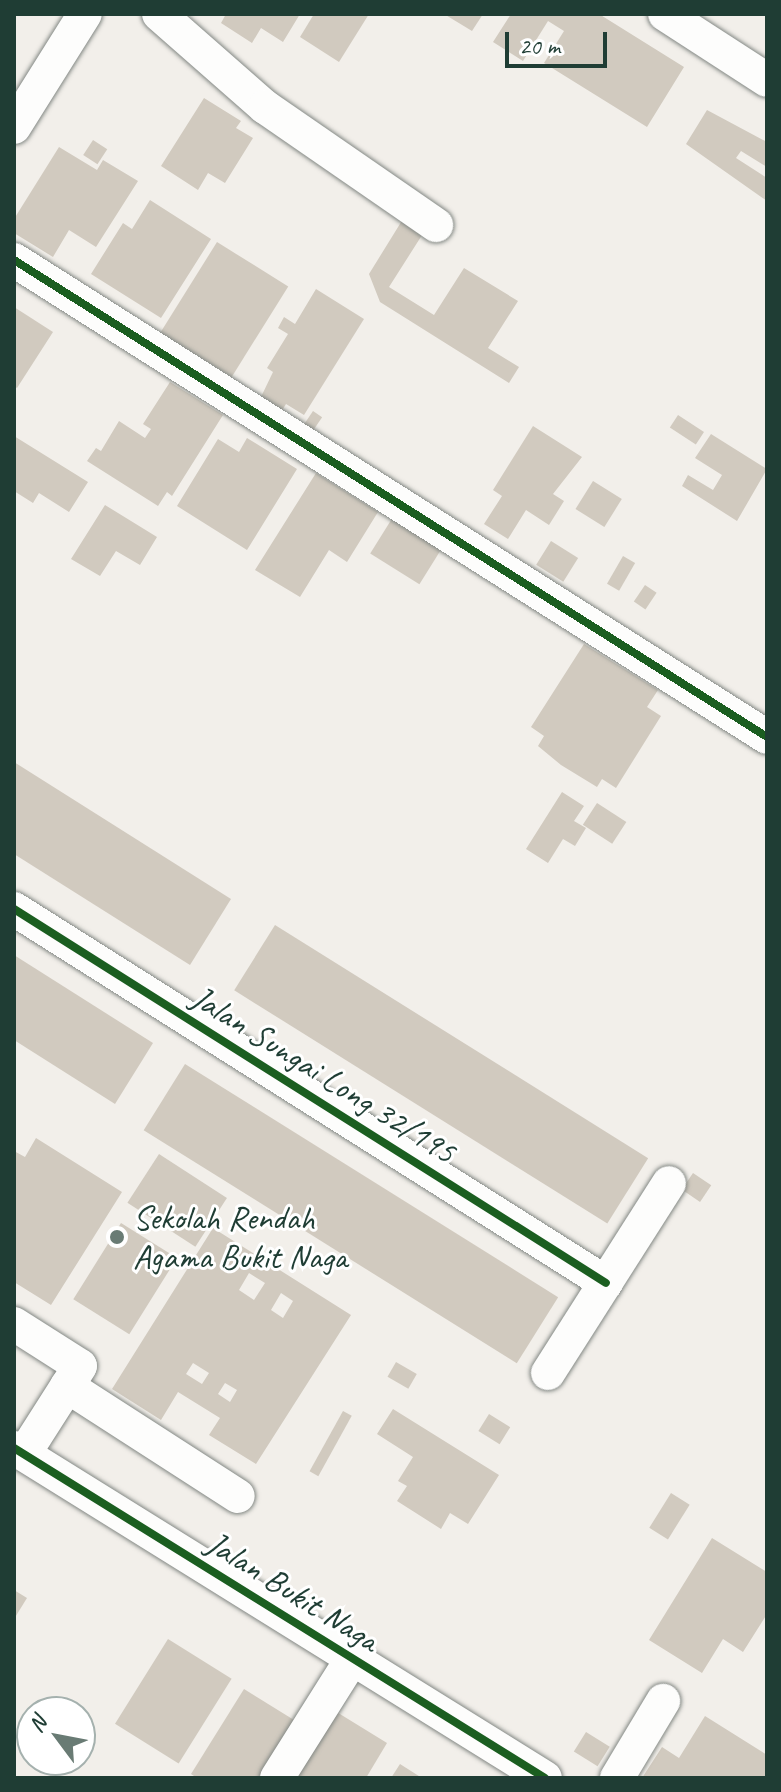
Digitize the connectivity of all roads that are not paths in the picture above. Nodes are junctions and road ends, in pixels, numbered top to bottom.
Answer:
1 (85, 14) edge
2 (159, 14) edge
3 (665, 14) edge
4 (767, 80) edge
5 (14, 127) edge
6 (436, 225) dead end
7 (14, 260) edge
8 (767, 737) edge
9 (14, 909) edge
10 (669, 1183) dead end
11 (606, 1283) junction
12 (14, 1324) edge
13 (548, 1373) dead end
14 (67, 1386) junction
15 (19, 1451) edge
16 (238, 1496) dead end
17 (352, 1659) junction
18 (663, 1701) dead end
19 (498, 1766) edge
20 (277, 1778) edge
21 (545, 1778) edge
22 (617, 1778) edge

1 - 5 street
2 - 6 street
3 - 4 street
7 - 8 street
9 - 11 street, Jalan Sungai Long 32/195
10 - 11 street
11 - 13 street
12 - 14 street
14 - 15 street
14 - 16 street
15 - 17 street, Jalan Bukit Naga
17 - 19 street, Jalan Bukit Naga
17 - 20 street
18 - 22 street
19 - 21 street, Jalan Bukit Naga

